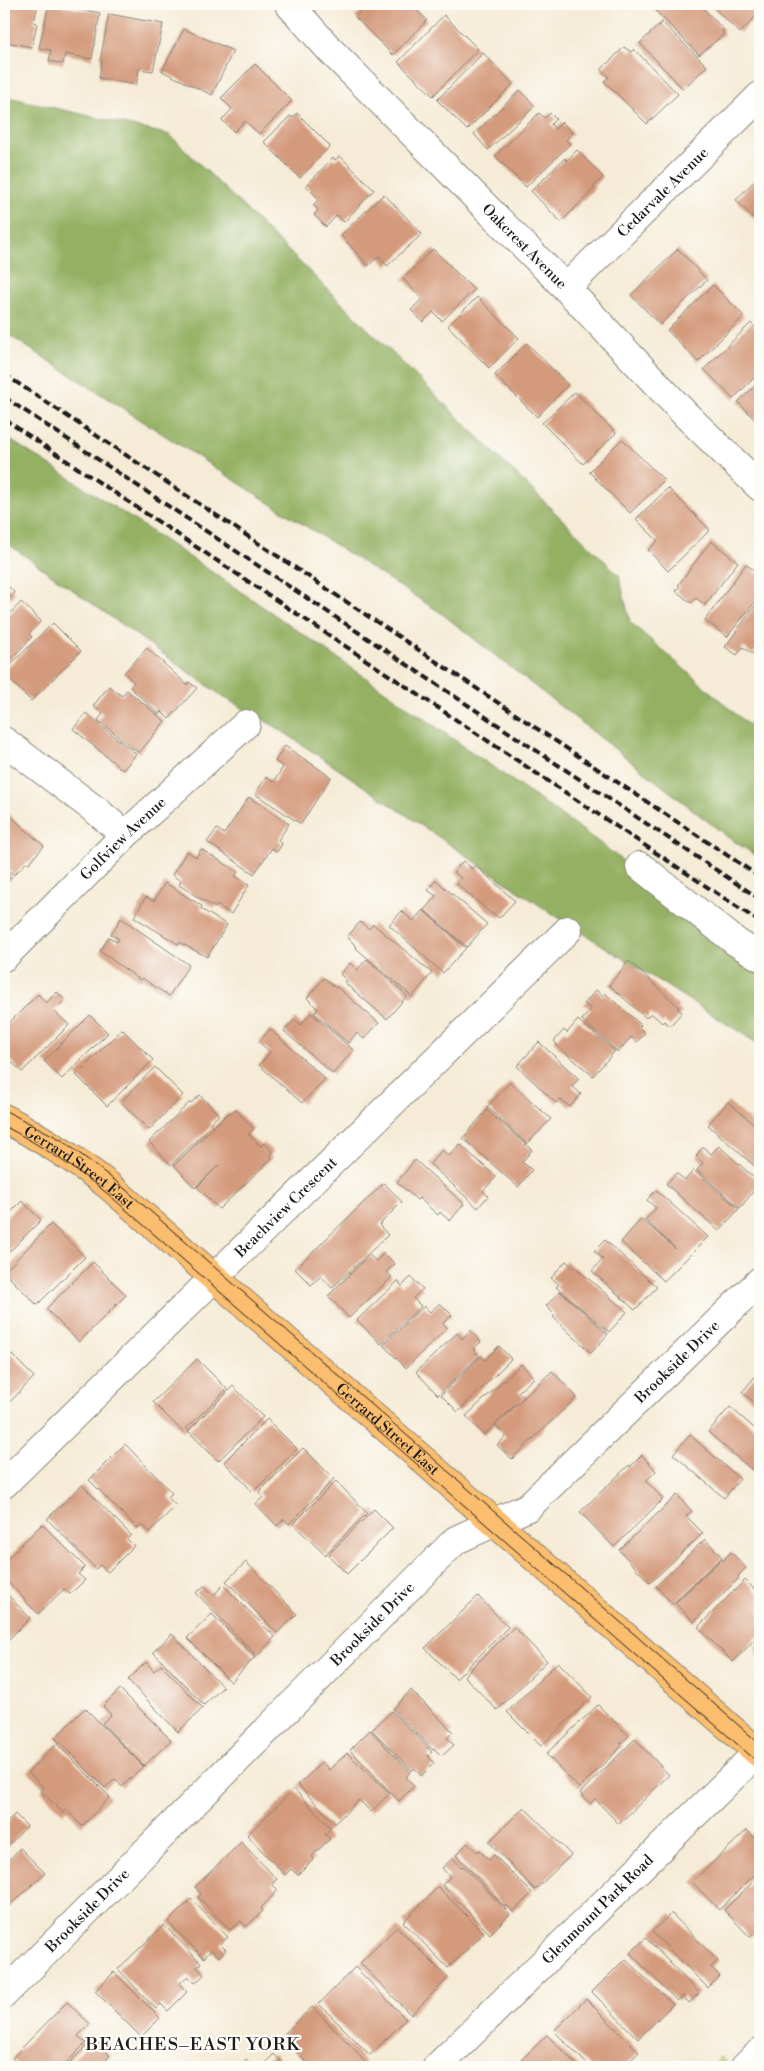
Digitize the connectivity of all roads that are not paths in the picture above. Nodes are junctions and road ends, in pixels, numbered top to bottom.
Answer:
1 (292, 5) edge
2 (760, 96) edge
3 (566, 288) junction
4 (760, 487) edge
5 (246, 724) dead end
6 (4, 741) edge
7 (125, 835) junction
8 (640, 866) dead end
9 (568, 930) dead end
10 (760, 956) edge
11 (4, 957) edge
12 (4, 1118) edge
13 (215, 1278) junction
14 (760, 1281) edge
15 (4, 1484) edge
16 (495, 1523) junction
17 (759, 1753) edge
18 (4, 1994) edge
19 (760, 2052) edge
20 (437, 2067) edge
21 (745, 2067) edge

1 - 3 street, Oakcrest Avenue
2 - 3 street, Cedarvale Avenue
3 - 4 street, Oakcrest Avenue
5 - 7 street, Golfview Avenue
6 - 7 street
7 - 11 street, Golfview Avenue
8 - 10 street
9 - 13 street, Beachview Crescent
12 - 13 main road, Gerrard Street East
13 - 15 street, Beachview Crescent
13 - 16 main road, Gerrard Street East
14 - 16 street, Brookside Drive
16 - 17 main road, Gerrard Street East
16 - 18 street, Brookside Drive
17 - 20 street, Glenmount Park Road
19 - 21 street

